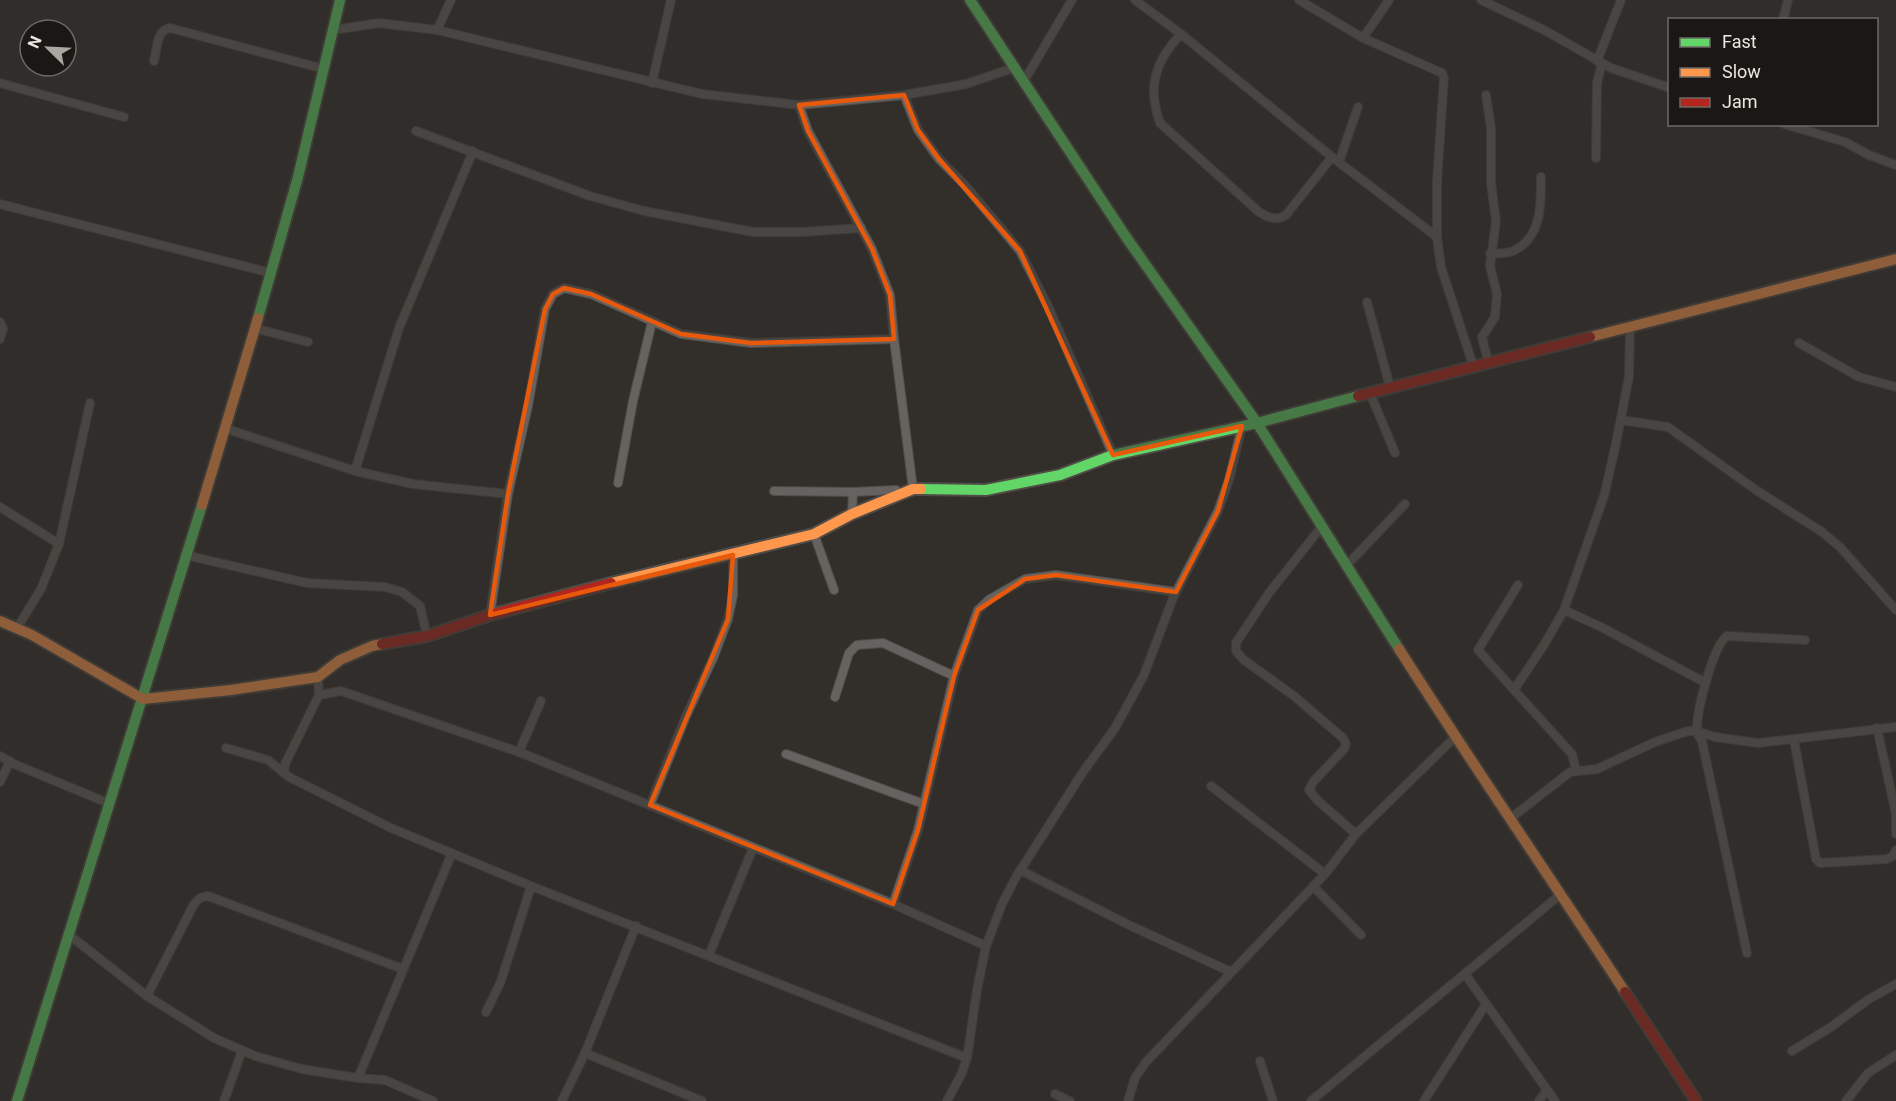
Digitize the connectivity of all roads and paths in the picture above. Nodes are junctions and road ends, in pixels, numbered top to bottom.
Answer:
1 (340, 0) edge
2 (451, 0) edge
3 (671, 0) edge
4 (970, 0) edge
5 (1072, 0) edge
6 (1135, 0) edge
7 (1299, 0) edge
8 (1389, 0) edge
9 (1481, 0) edge
10 (1621, 0) edge
11 (1788, 0) edge
12 (1784, 18) edge
13 (333, 30) junction
14 (437, 30) junction
15 (1181, 34) junction
16 (1363, 38) junction
17 (154, 62) dead end
18 (1599, 62) junction
19 (1013, 68) junction
20 (324, 69) junction
21 (1024, 81) junction
22 (0, 83) edge
23 (652, 83) junction
24 (1668, 87) edge
25 (904, 95) junction
26 (1486, 95) dead end
27 (799, 105) junction
28 (1358, 107) dead end
29 (124, 117) dead end
30 (1791, 126) edge
31 (416, 131) dead end
32 (473, 151) junction
33 (1596, 158) dead end
34 (1335, 160) junction
35 (1896, 165) edge
36 (1541, 177) dead end
37 (0, 204) edge
38 (861, 228) junction
39 (1437, 237) junction
40 (1490, 254) junction
41 (1896, 259) edge
42 (271, 273) junction
43 (1367, 302) dead end
44 (0, 322) edge
45 (652, 322) junction
46 (254, 328) junction
47 (1630, 328) junction
48 (0, 339) edge
49 (894, 339) junction
50 (308, 342) dead end
51 (1799, 343) dead end
52 (1488, 361) junction
53 (1473, 365) junction
54 (1390, 387) junction
55 (1896, 387) edge
56 (1370, 393) junction
57 (90, 403) dead end
58 (1621, 420) junction
59 (1257, 423) junction
60 (1242, 426) junction
61 (224, 428) junction
62 (1395, 453) dead end
63 (1113, 455) junction
64 (355, 471) junction
65 (618, 483) dead end
66 (913, 489) junction
67 (896, 490) dead end
68 (774, 491) dead end
69 (853, 492) junction
70 (508, 494) junction
71 (1405, 504) dead end
72 (0, 507) edge
73 (852, 514) junction
74 (1322, 526) junction
75 (814, 534) junction
76 (59, 544) junction
77 (185, 555) junction
78 (733, 555) junction
79 (1347, 566) junction
80 (1518, 585) dead end
81 (834, 590) dead end
82 (1176, 592) junction
83 (1564, 610) junction
84 (1896, 610) edge
85 (490, 615) junction
86 (0, 621) edge
87 (17, 628) junction
88 (427, 636) junction
89 (1805, 640) dead end
90 (318, 676) junction
91 (954, 676) junction
92 (1706, 682) junction
93 (1514, 690) junction
94 (319, 695) junction
95 (834, 697) dead end
96 (143, 699) junction
97 (541, 701) dead end
98 (1896, 727) edge
99 (1877, 728) junction
100 (1696, 731) junction
101 (1455, 737) junction
102 (1794, 740) junction
103 (226, 748) dead end
104 (519, 753) junction
105 (786, 754) dead end
106 (0, 756) edge
107 (10, 761) junction
108 (1576, 770) junction
109 (284, 773) junction
110 (0, 782) edge
111 (1211, 786) dead end
112 (108, 803) junction
113 (924, 804) junction
114 (650, 805) junction
115 (1511, 818) junction
116 (1356, 834) junction
117 (1896, 834) edge
118 (753, 848) junction
119 (1896, 850) edge
120 (452, 853) junction
121 (1020, 870) junction
122 (1325, 874) junction
123 (531, 886) junction
124 (1313, 886) junction
125 (1561, 894) junction
126 (893, 904) junction
127 (636, 926) junction
128 (68, 934) junction
129 (1361, 935) dead end
130 (986, 946) junction
131 (1747, 953) dead end
132 (709, 955) junction
133 (403, 969) junction
134 (1232, 972) junction
135 (1465, 974) junction
136 (1896, 984) edge
137 (147, 996) junction
138 (1486, 1004) junction
139 (486, 1012) dead end
140 (242, 1050) junction
141 (1792, 1051) dead end
142 (585, 1053) junction
143 (1896, 1055) edge
144 (967, 1058) junction
145 (1260, 1061) dead end
146 (358, 1078) junction
147 (1547, 1090) junction
148 (1055, 1094) dead end
149 (428, 1100) edge
150 (17, 1101) edge
151 (224, 1101) edge
152 (562, 1101) edge
153 (702, 1101) edge
154 (947, 1101) edge
155 (1070, 1101) edge
156 (1128, 1101) edge
157 (1273, 1101) edge
158 (1311, 1101) edge
159 (1424, 1101) edge
160 (1539, 1101) edge
161 (1555, 1101) edge
162 (1696, 1101) edge
163 (1846, 1101) edge

1 - 13 street
2 - 14 street
3 - 23 street
4 - 19 street
5 - 21 street
6 - 15 street
7 - 16 street
8 - 16 street
9 - 18 street
10 - 18 street
11 - 12 street
13 - 14 street
13 - 20 street
14 - 23 street
15 - 34 street
15 - 34 street
16 - 39 street
17 - 20 street
18 - 24 street
18 - 33 street
19 - 21 street
19 - 25 street
20 - 42 street
21 - 59 street
22 - 29 street
23 - 27 street
25 - 27 street
25 - 63 street
26 - 40 street
27 - 38 street
28 - 34 street
30 - 35 street
31 - 32 street
32 - 38 street
32 - 64 street
34 - 39 street
36 - 40 street
37 - 42 street
38 - 49 street
39 - 53 street
40 - 52 street
41 - 47 street
42 - 46 street
43 - 54 street
44 - 48 street
45 - 49 street
45 - 65 street
45 - 70 street
46 - 50 street
46 - 61 street
47 - 52 street
47 - 58 street
49 - 66 street
51 - 55 street
52 - 53 street
53 - 54 street
54 - 56 street
56 - 59 street
56 - 62 street
57 - 76 street
58 - 83 street
58 - 84 street
59 - 60 street
59 - 74 street
60 - 63 street
60 - 82 street
61 - 64 street
61 - 77 street
63 - 66 street
64 - 70 street
66 - 73 street
67 - 69 street
68 - 69 street
69 - 73 street
70 - 85 street
71 - 79 street
72 - 76 street
73 - 75 street
74 - 79 street
74 - 116 street
75 - 78 street
75 - 81 street
76 - 87 street
77 - 88 street
77 - 96 street
78 - 85 street
78 - 114 street
79 - 101 street
80 - 93 street
82 - 91 street
82 - 121 street
83 - 92 street
83 - 93 street
85 - 88 street
86 - 87 street
87 - 96 street
88 - 90 street
89 - 92 street
90 - 94 street
90 - 96 street
91 - 95 street
91 - 113 street
92 - 100 street
93 - 108 street
94 - 104 street
94 - 109 street
96 - 112 street
97 - 104 street
98 - 99 street
99 - 102 street
99 - 117 street
100 - 102 street
100 - 108 street
100 - 131 street
101 - 115 street
101 - 116 street
102 - 119 street
103 - 109 street
104 - 114 street
105 - 113 street
106 - 107 street
107 - 110 street
107 - 112 street
108 - 115 street
109 - 120 street
111 - 122 street
112 - 128 street
113 - 126 street
114 - 118 street
115 - 125 street
116 - 122 street
118 - 126 street
118 - 132 street
120 - 123 street
120 - 133 street
121 - 130 street
121 - 134 street
122 - 124 street
123 - 127 street
123 - 139 street
124 - 129 street
124 - 134 street
125 - 135 street
125 - 162 street
126 - 130 street
127 - 132 street
127 - 142 street
128 - 137 street
128 - 150 street
130 - 144 street
132 - 144 street
133 - 137 street
133 - 146 street
134 - 156 street
135 - 138 street
135 - 158 street
136 - 141 street
137 - 140 street
138 - 147 street
138 - 159 street
140 - 146 street
140 - 151 street
142 - 152 street
142 - 153 street
143 - 163 street
144 - 154 street
145 - 157 street
146 - 149 street
147 - 160 street
147 - 161 street
148 - 155 street

